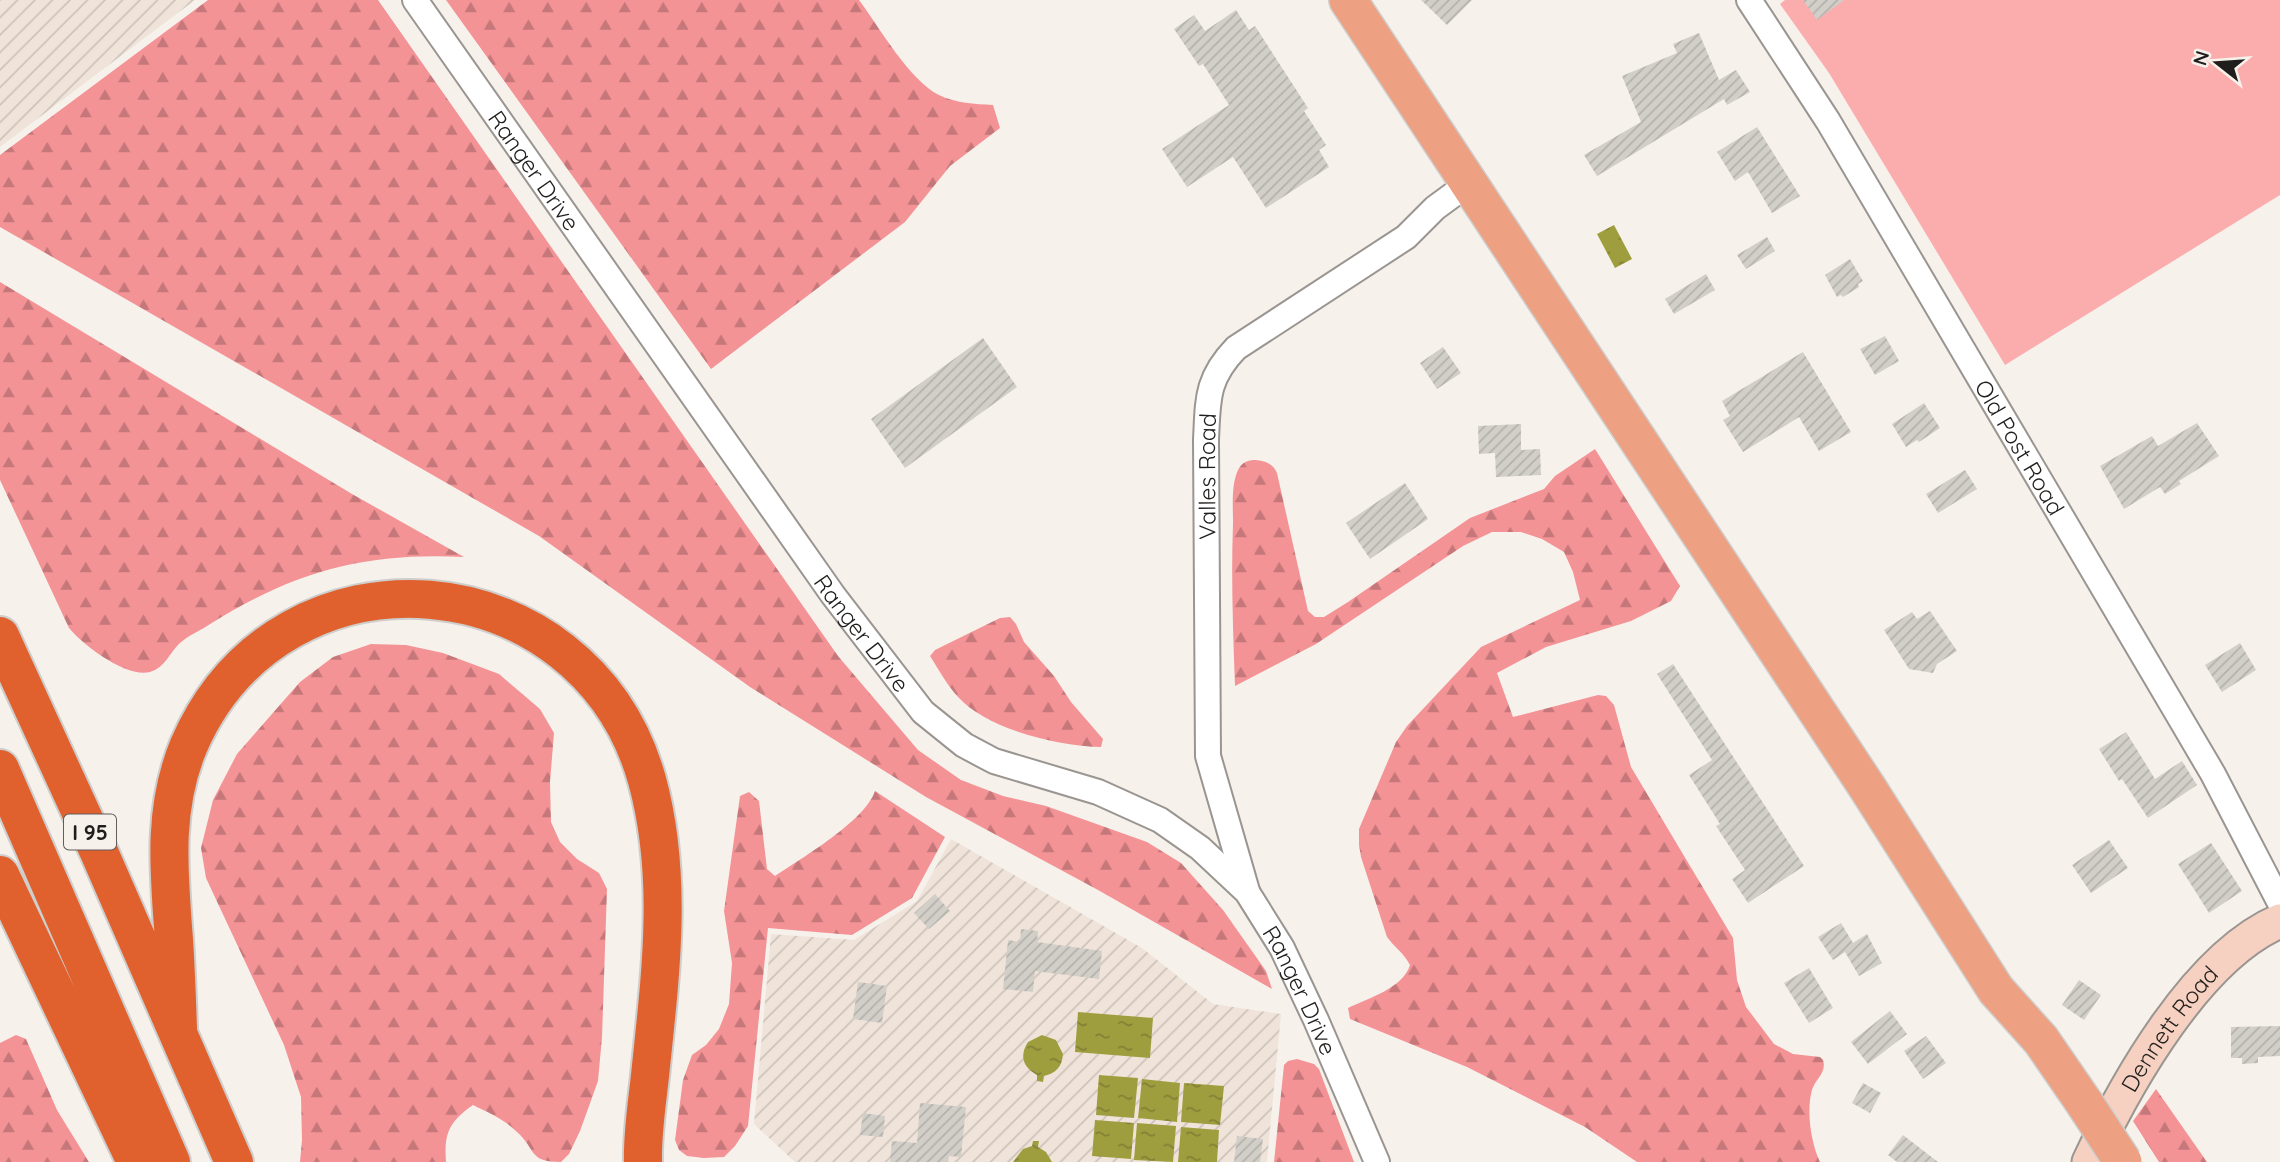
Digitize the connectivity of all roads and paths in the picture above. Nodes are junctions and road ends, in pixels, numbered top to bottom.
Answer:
1 (415, 0) edge
2 (1348, 0) edge
3 (1749, 0) edge
4 (1469, 183) junction
5 (0, 636) edge
6 (0, 769) edge
7 (0, 876) edge
8 (1247, 892) junction
9 (2280, 903) edge
10 (2280, 921) edge
11 (178, 1030) junction
12 (2077, 1115) junction
13 (641, 1160) edge
14 (136, 1162) edge
15 (171, 1162) edge
16 (234, 1162) edge
17 (1377, 1162) edge
18 (2091, 1162) edge
19 (2123, 1162) edge

1 - 8 street, Ranger Drive
2 - 4 main road
3 - 9 street, Old Post Road
4 - 8 street, Valles Road
4 - 12 main road
5 - 11 highway, I 95
6 - 15 highway, I 95
7 - 14 highway
8 - 17 street, Ranger Drive
10 - 18 main road, Dennett Road
11 - 13 highway
11 - 16 highway, I 95
12 - 18 main road
12 - 19 main road, bridge

